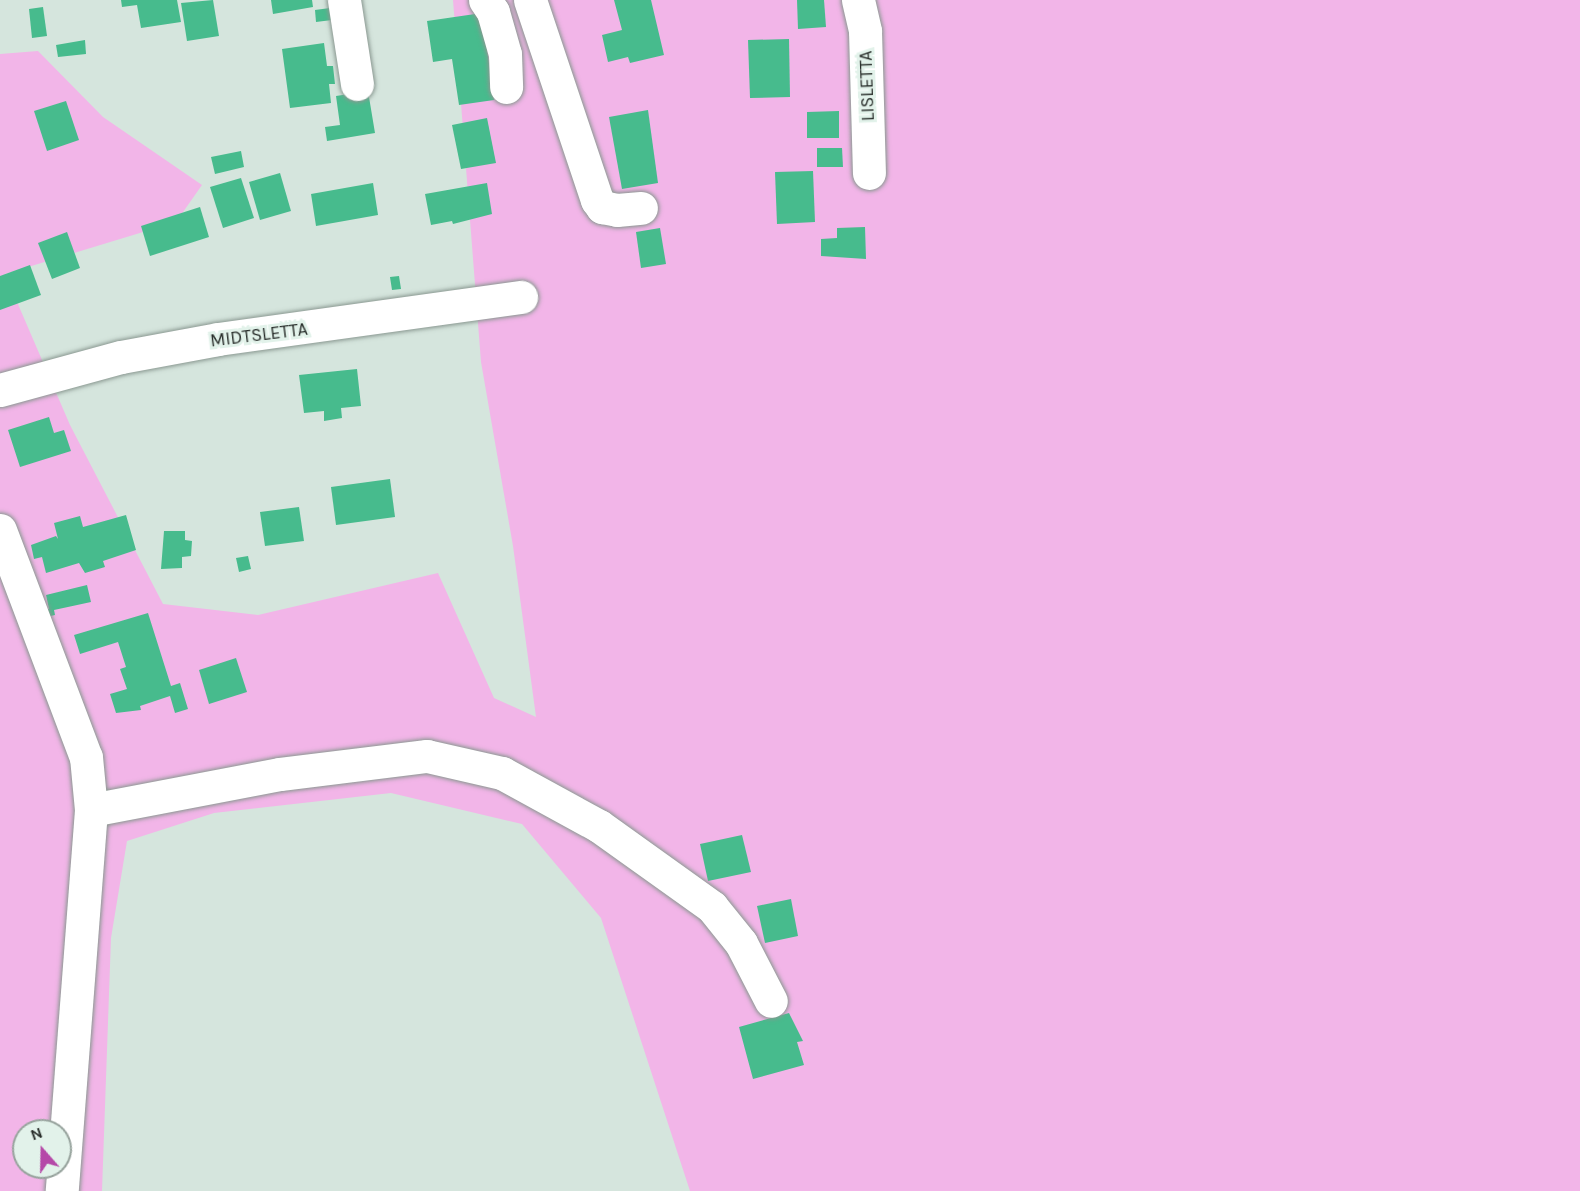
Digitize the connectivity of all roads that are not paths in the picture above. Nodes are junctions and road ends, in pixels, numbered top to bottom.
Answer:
1 (344, 0) edge
2 (485, 0) edge
3 (530, 0) edge
4 (858, 0) edge
5 (357, 84) dead end
6 (506, 87) dead end
7 (869, 173) dead end
8 (641, 208) dead end
9 (521, 297) dead end
10 (0, 390) edge
11 (0, 530) edge
12 (91, 810) junction
13 (771, 1001) dead end
14 (62, 1191) edge

1 - 5 lane
2 - 6 lane
3 - 8 lane
4 - 7 lane, LISLETTA
9 - 10 lane, MIDTSLETTA
11 - 12 lane
12 - 13 lane
12 - 14 lane

